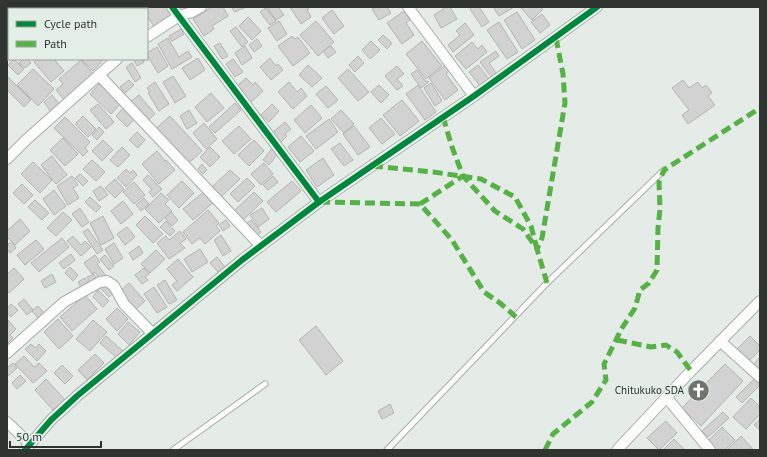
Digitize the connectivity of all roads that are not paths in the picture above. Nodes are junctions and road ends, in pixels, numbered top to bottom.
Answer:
1 (172, 7) edge
2 (201, 7) edge
3 (408, 7) edge
4 (597, 7) edge
5 (179, 16) junction
6 (148, 37) edge
7 (116, 60) edge
8 (99, 75) junction
9 (474, 96) junction
10 (7, 159) edge
11 (664, 170) dead end
12 (319, 202) junction
13 (261, 246) junction
14 (760, 300) edge
15 (152, 333) junction
16 (720, 341) junction
17 (7, 353) edge
18 (760, 377) edge
19 (265, 384) dead end
20 (666, 398) junction
21 (7, 422) edge
22 (27, 447) edge
23 (173, 450) edge
24 (387, 450) edge
25 (617, 450) edge
26 (710, 450) edge

1 - 5 street
2 - 5 street
3 - 9 street
4 - 9 street
5 - 6 street
5 - 12 street
7 - 8 street
8 - 10 street
8 - 13 street
9 - 12 street
11 - 24 lane
12 - 13 street
13 - 15 street
14 - 16 street
15 - 17 street
15 - 22 street
16 - 18 street
16 - 20 street
19 - 23 lane
20 - 25 street
20 - 26 street
21 - 22 street

